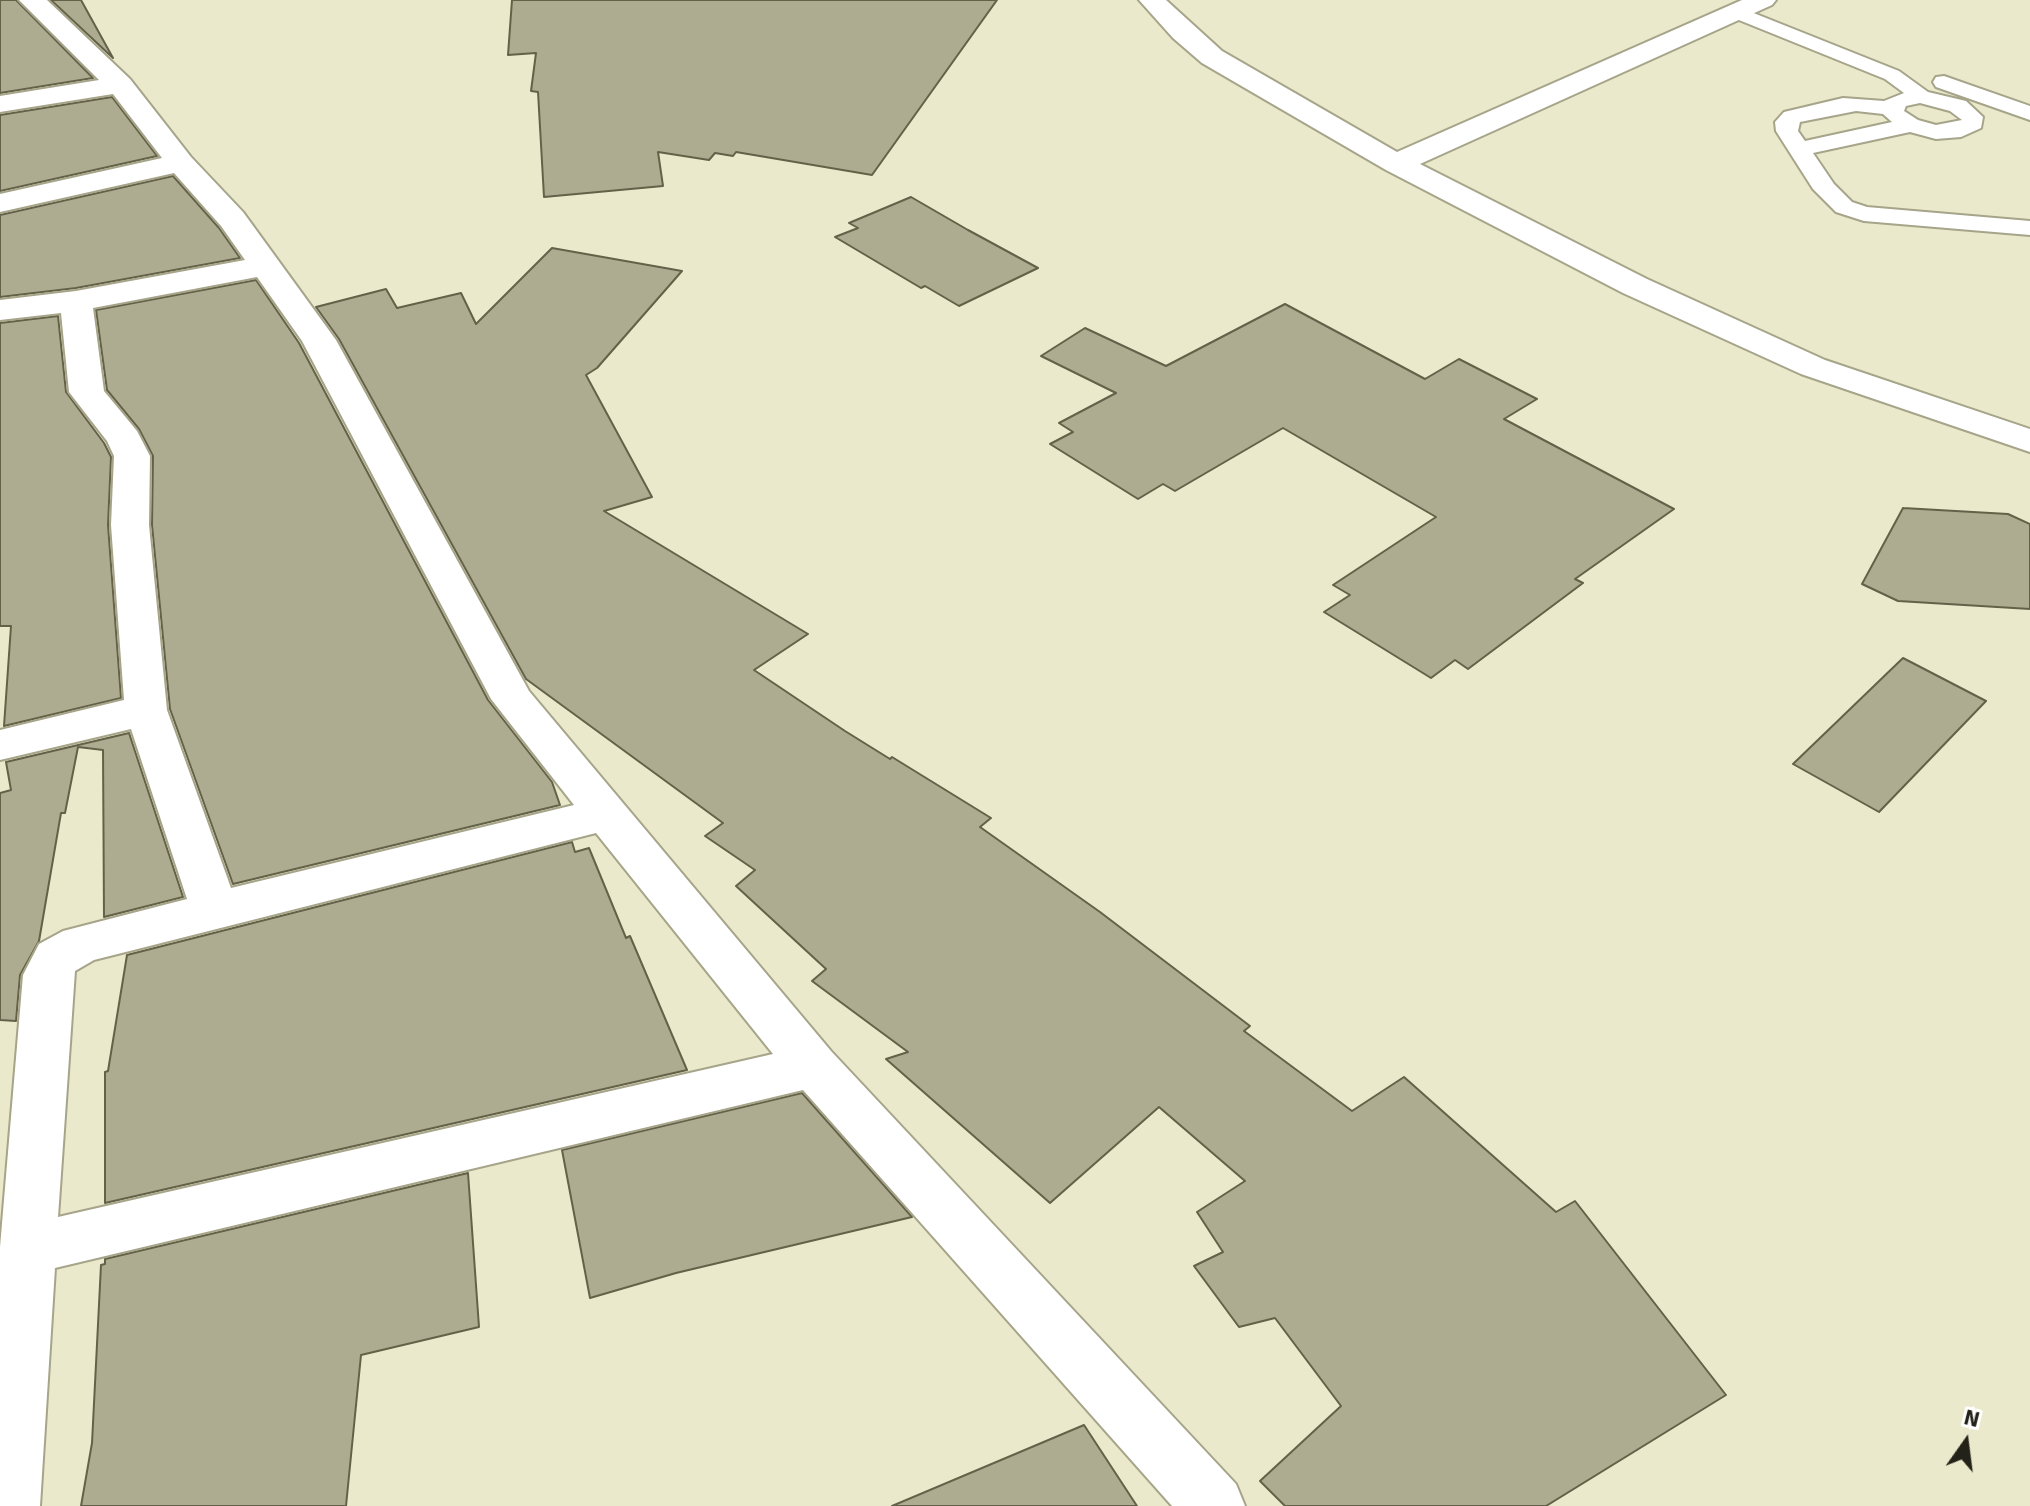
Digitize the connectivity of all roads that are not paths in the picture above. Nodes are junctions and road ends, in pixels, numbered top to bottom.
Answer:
1 (32, 0) edge
2 (1152, 0) edge
3 (1763, 0) edge
4 (1736, 12) junction
5 (1818, 46) junction
6 (120, 85) junction
7 (1920, 97) junction
8 (0, 104) edge
9 (1892, 109) junction
10 (2030, 113) edge
11 (1910, 125) junction
12 (1798, 149) junction
13 (181, 163) junction
14 (1396, 164) junction
15 (0, 203) edge
16 (2030, 228) edge
17 (265, 266) junction
18 (76, 301) junction
19 (0, 310) edge
20 (2030, 441) edge
21 (146, 710) junction
22 (0, 745) edge
23 (606, 814) junction
24 (215, 911) junction
25 (813, 1066) junction
26 (18, 1271) edge
27 (9, 1506) edge
28 (1214, 1506) edge

1 - 6 street
2 - 14 street
3 - 4 street
4 - 5 lane
4 - 14 street
5 - 7 lane
5 - 10 lane
6 - 8 street
6 - 13 street
7 - 9 lane
7 - 11 lane
9 - 11 lane
9 - 12 lane
11 - 12 lane
12 - 16 lane
13 - 15 street
13 - 17 street
14 - 20 street
17 - 18 street
17 - 23 street
18 - 19 street
18 - 21 street
21 - 22 street
21 - 24 street
23 - 24 street
23 - 25 street
24 - 26 street
25 - 26 street
25 - 28 street
26 - 27 street

